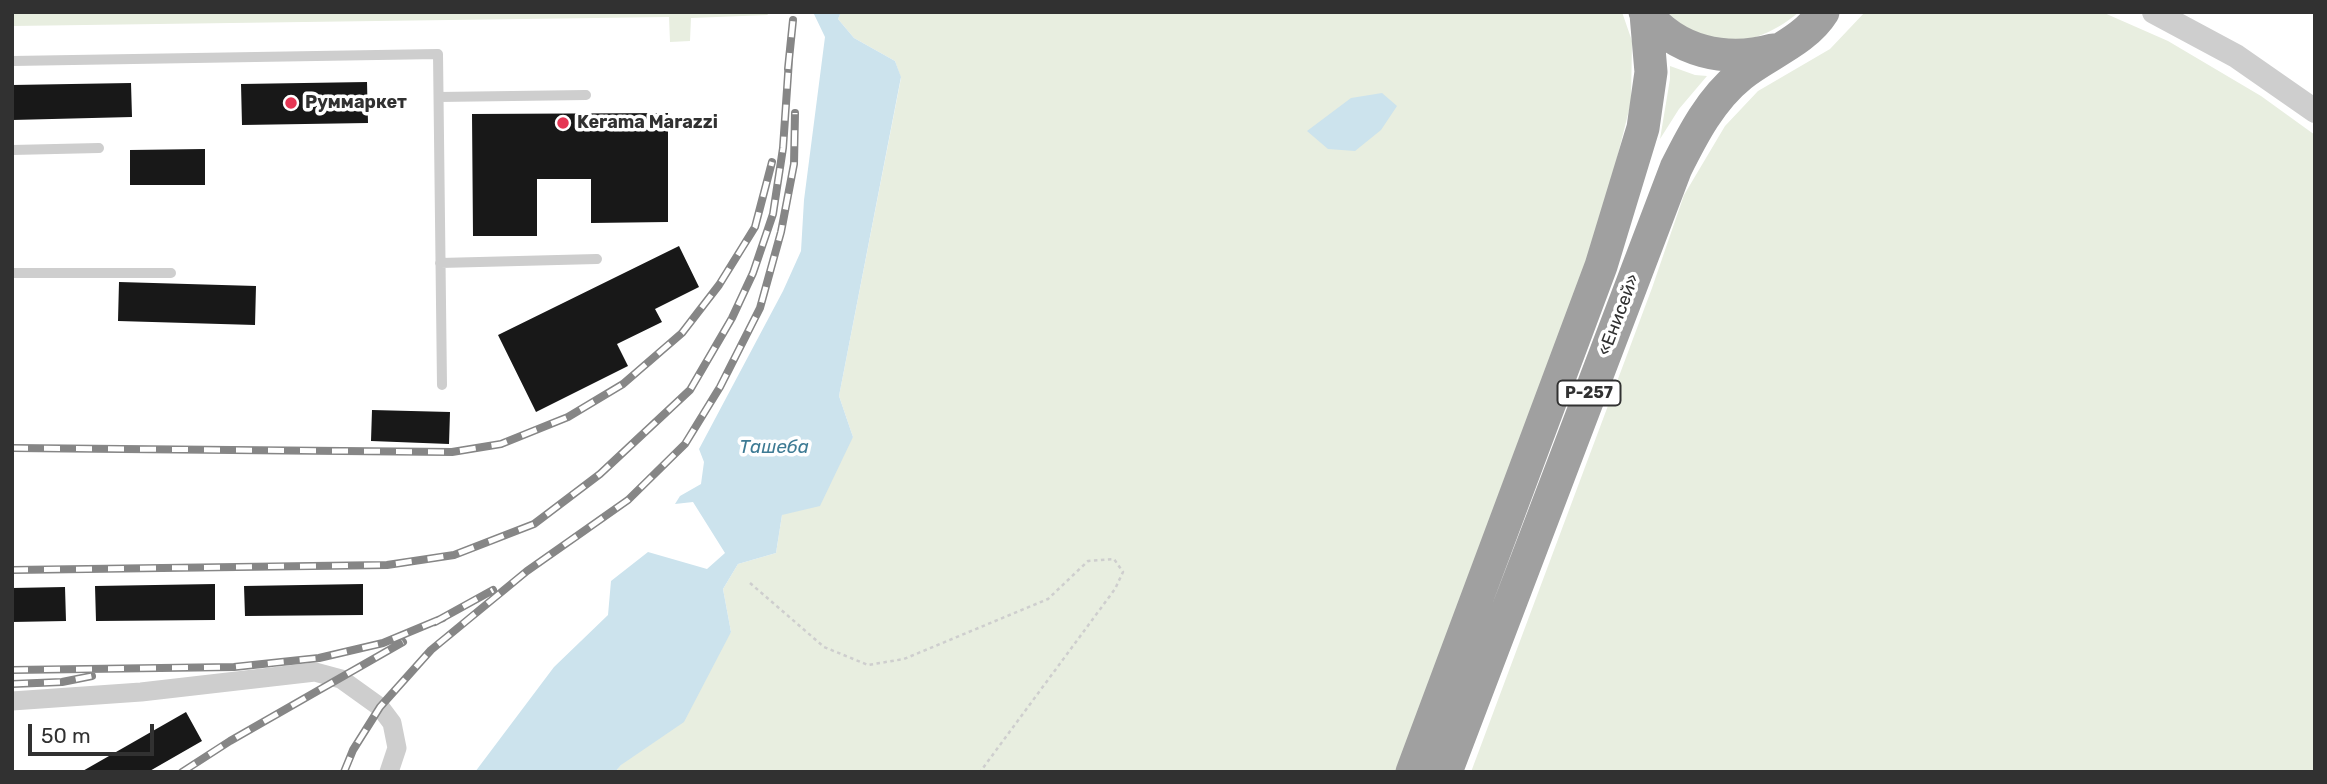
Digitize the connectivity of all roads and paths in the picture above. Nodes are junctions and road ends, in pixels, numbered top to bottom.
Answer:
1 (2154, 12) edge
2 (1645, 13) edge
3 (1823, 14) edge
4 (1782, 48) junction
5 (12, 61) edge
6 (586, 95) dead end
7 (439, 97) junction
8 (2315, 111) edge
9 (99, 148) dead end
10 (12, 150) edge
11 (597, 259) dead end
12 (440, 263) junction
13 (12, 273) edge
14 (171, 273) dead end
15 (442, 385) dead end
16 (750, 583) dead end
17 (12, 701) edge
18 (389, 772) edge
19 (980, 772) edge
20 (1412, 772) edge
21 (1446, 772) edge

1 - 8 street
2 - 4 highway, «Енисей» / Р-257
2 - 20 highway, «Енисей» / Р-257
3 - 4 highway, «Енисей» / Р-257
4 - 21 highway, «Енисей» / Р-257
5 - 7 lane
6 - 7 lane
7 - 12 lane
9 - 10 lane
11 - 12 lane
12 - 15 lane
13 - 14 lane
16 - 19 path
17 - 18 street

